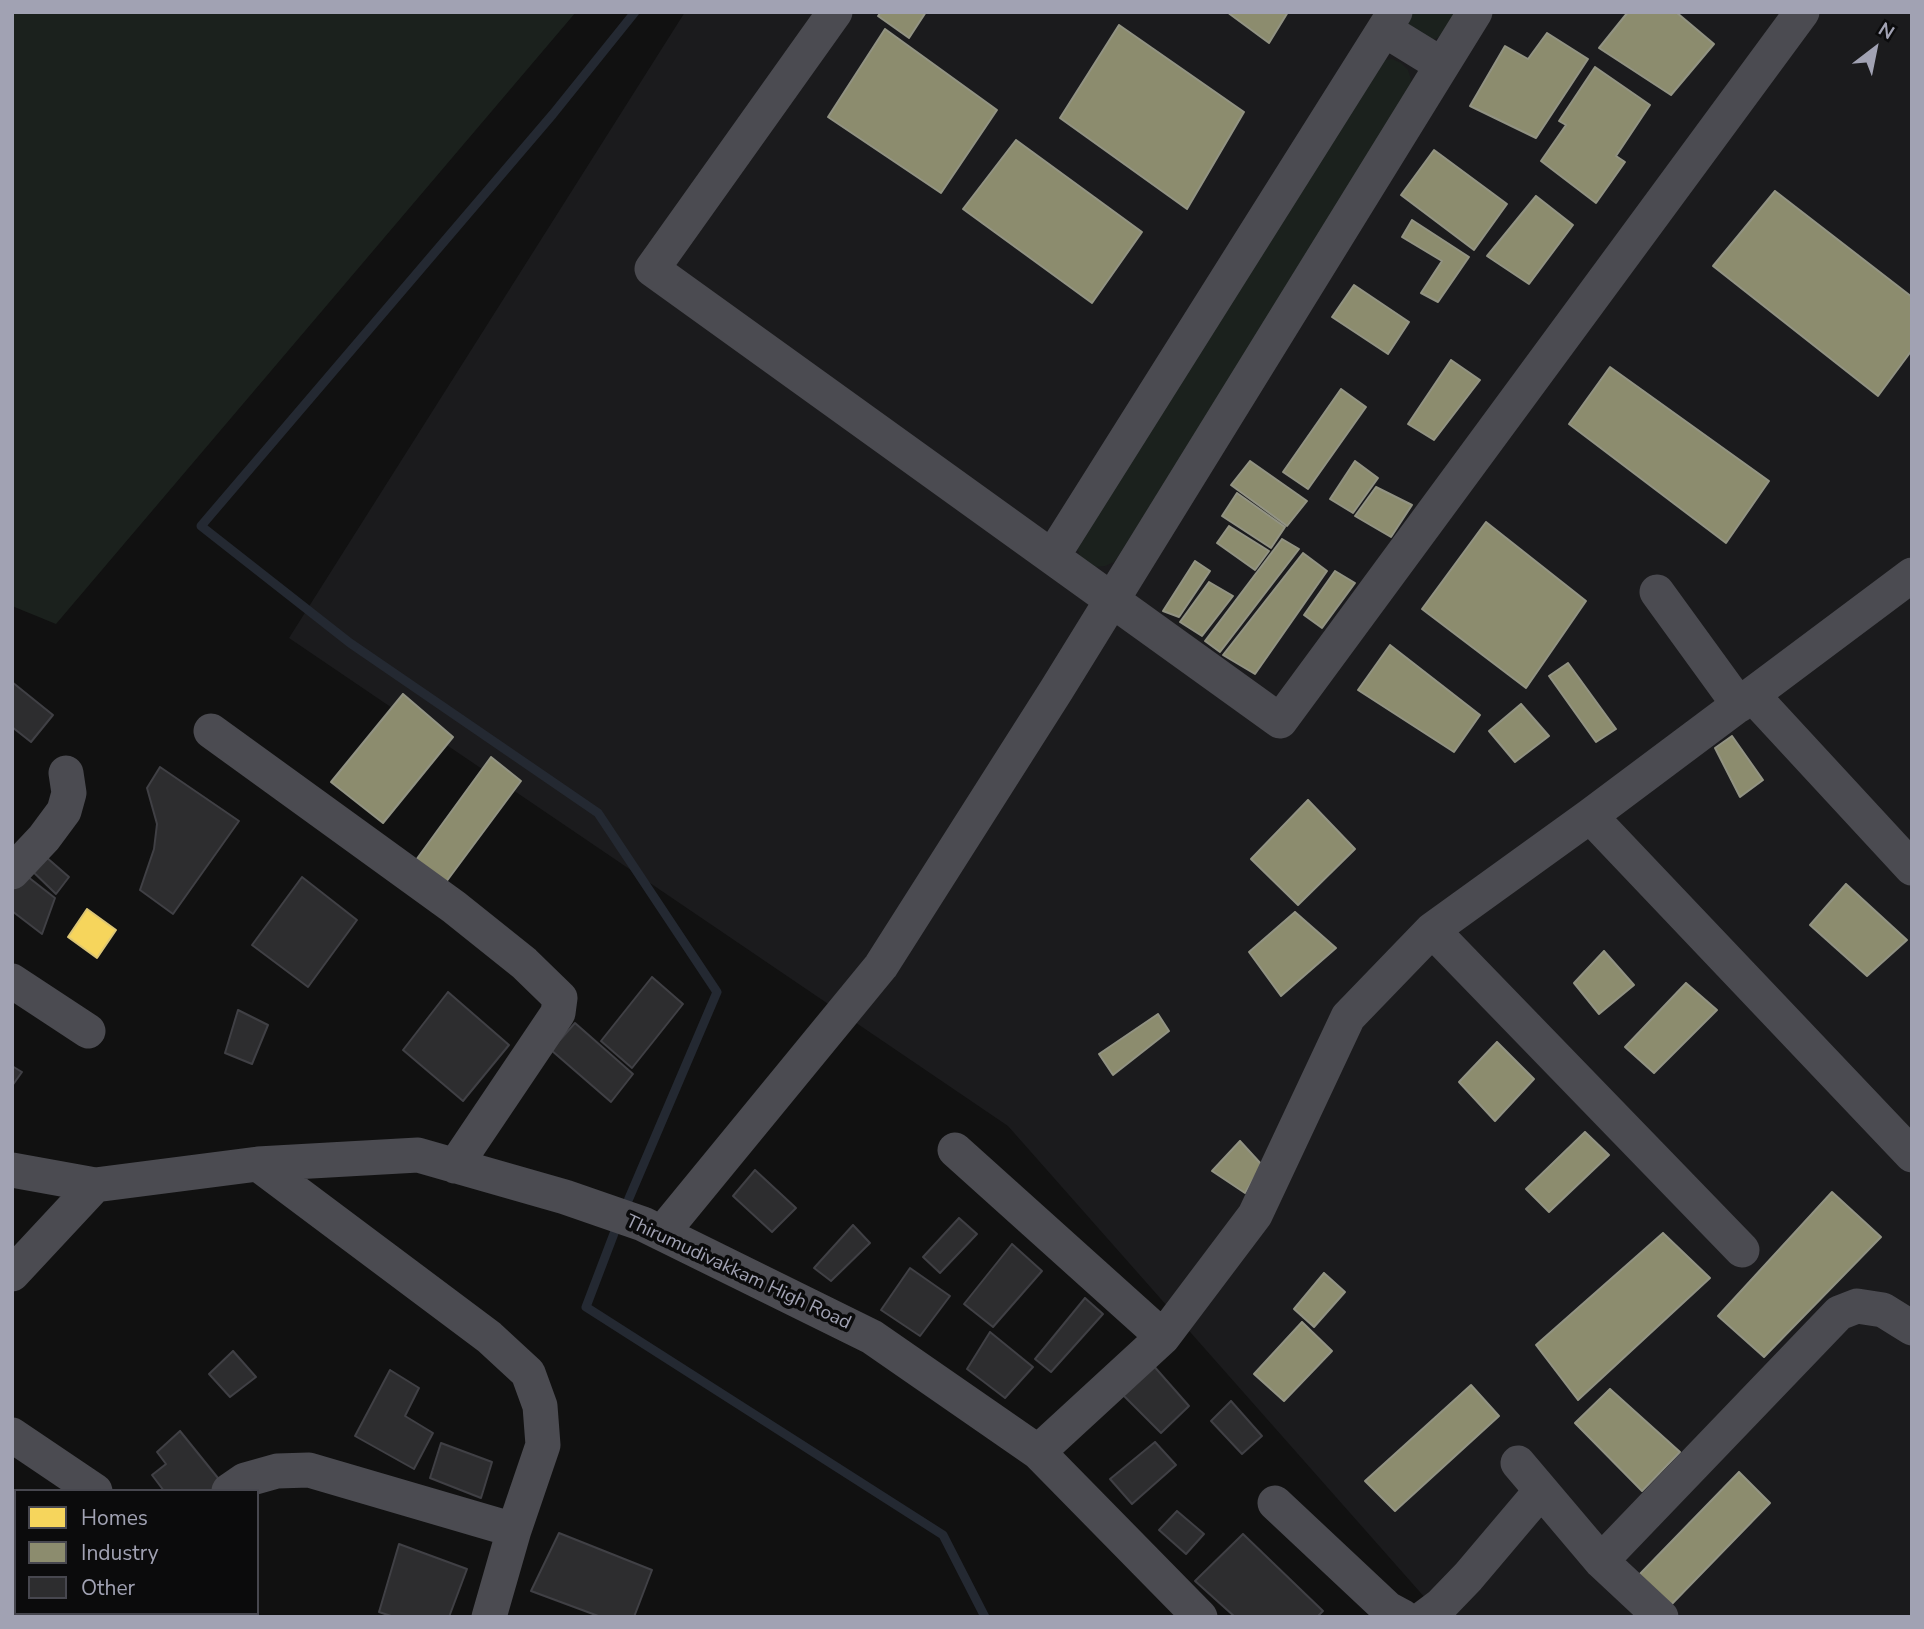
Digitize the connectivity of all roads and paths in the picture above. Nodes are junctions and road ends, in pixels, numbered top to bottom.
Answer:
1 (835, 12) edge
2 (1475, 12) edge
3 (1802, 12) edge
4 (1390, 21) edge
5 (1442, 65) junction
6 (1052, 557) junction
7 (1908, 584) edge
8 (1657, 592) dead end
9 (1111, 600) junction
10 (1746, 700) junction
11 (211, 731) dead end
12 (66, 773) dead end
13 (1590, 816) junction
14 (1912, 868) edge
15 (12, 872) edge
16 (1432, 930) junction
17 (12, 981) edge
18 (88, 1031) dead end
19 (955, 1150) dead end
20 (1912, 1155) edge
21 (258, 1164) junction
22 (456, 1166) junction
23 (12, 1170) edge
24 (95, 1185) junction
25 (652, 1229) junction
26 (1742, 1250) dead end
27 (12, 1274) edge
28 (1912, 1328) edge
29 (1163, 1336) junction
30 (12, 1435) edge
31 (1038, 1452) junction
32 (1518, 1463) dead end
33 (92, 1489) edge
34 (232, 1489) edge
35 (1540, 1492) junction
36 (1275, 1503) dead end
37 (514, 1530) junction
38 (1601, 1561) junction
39 (489, 1617) edge
40 (1200, 1617) edge
41 (1403, 1617) edge
42 (1425, 1617) edge
43 (1661, 1617) edge

1 - 6 street
2 - 5 street
3 - 9 street
4 - 5 street
4 - 6 street
5 - 9 street
6 - 9 street
7 - 10 street
8 - 10 street
9 - 25 street
10 - 13 street
10 - 14 street
11 - 22 street
12 - 15 street
13 - 16 street
13 - 20 street
16 - 26 street
16 - 29 street
17 - 18 street
19 - 29 street
21 - 22 street, Thirumudivakkam High Road
21 - 24 street, Thirumudivakkam High Road
21 - 37 street
22 - 25 street, Thirumudivakkam High Road
23 - 24 street, Thirumudivakkam High Road
24 - 27 street
25 - 31 street, Thirumudivakkam High Road
28 - 38 street
29 - 31 street
30 - 33 street
31 - 40 street, Thirumudivakkam High Road
32 - 35 street
34 - 37 street
35 - 38 street
35 - 42 street
36 - 41 street
37 - 39 street
38 - 43 street

